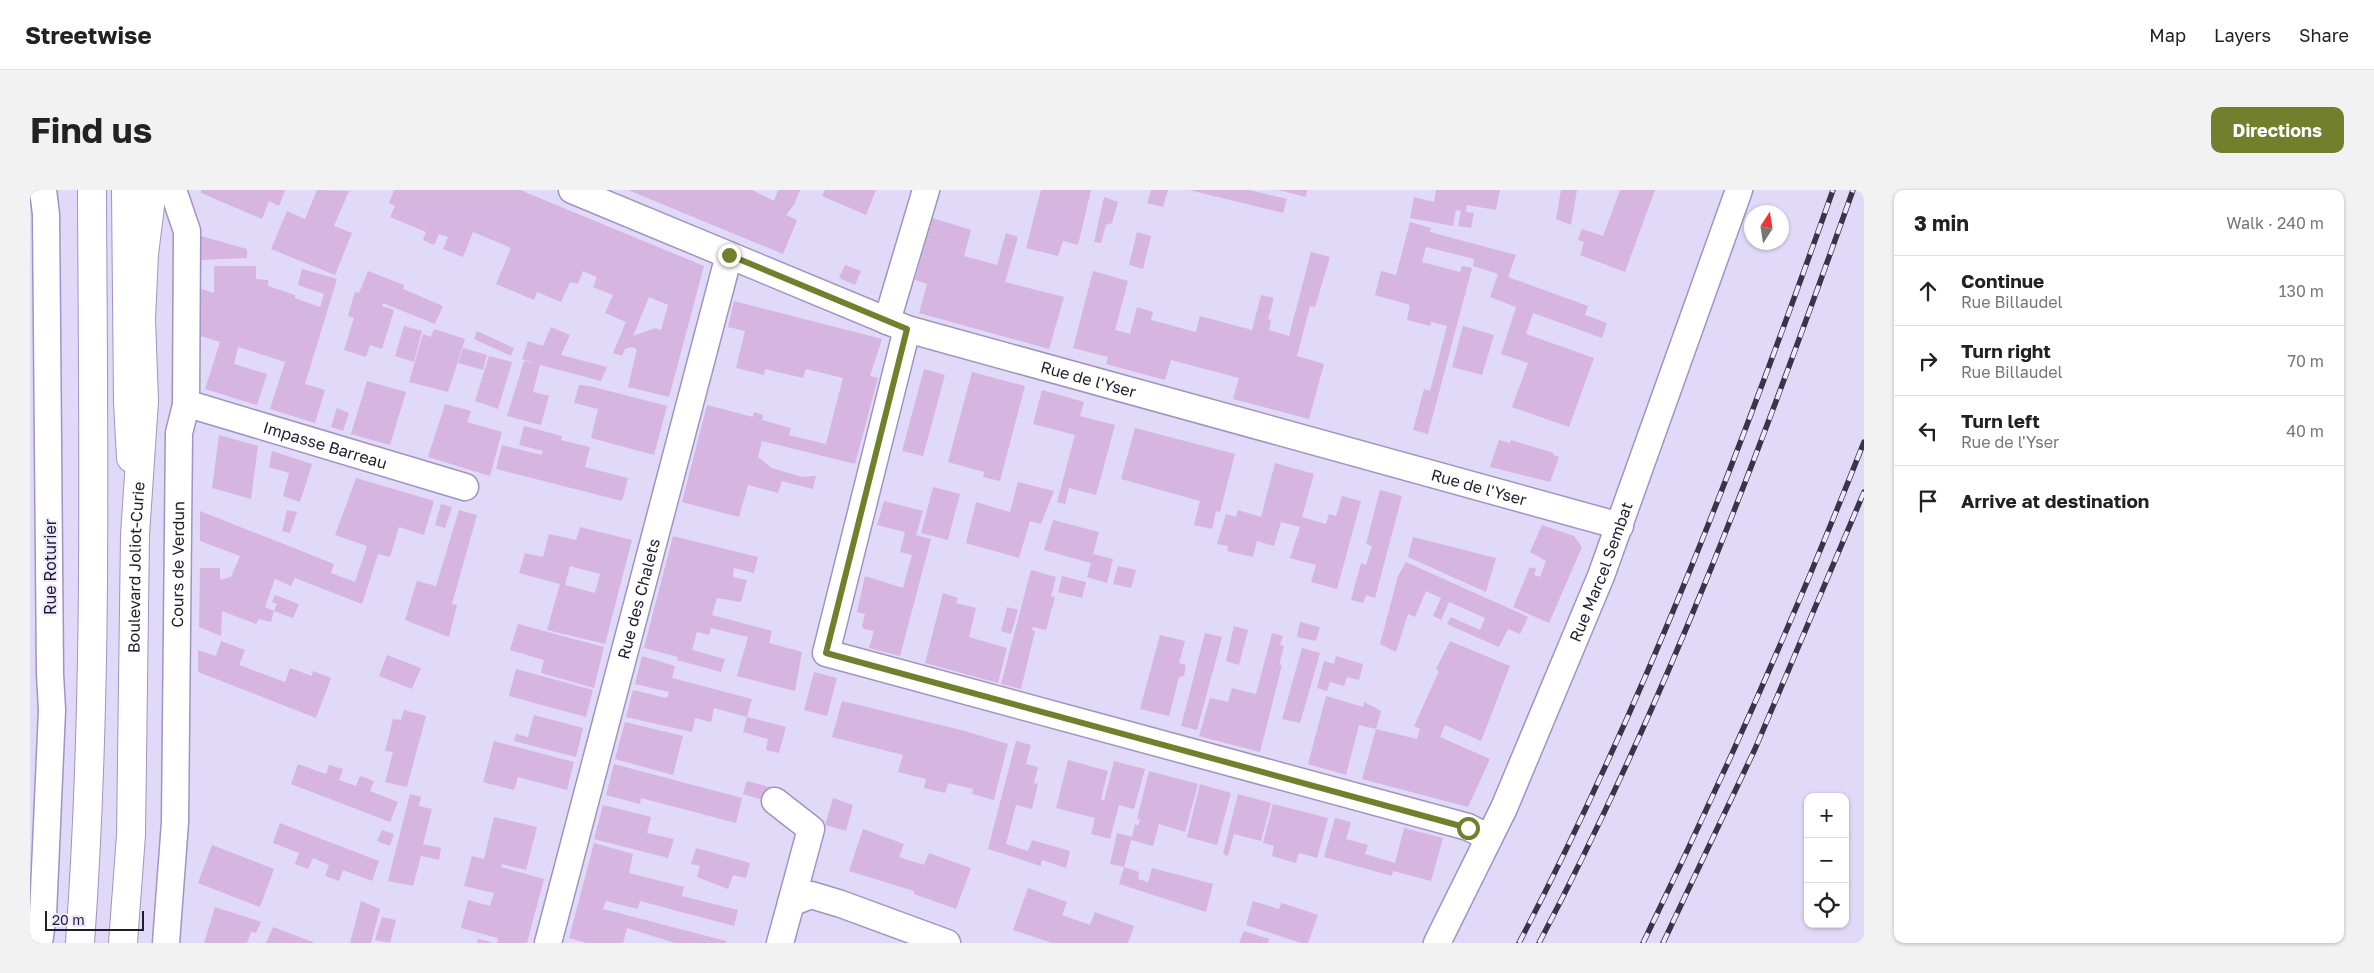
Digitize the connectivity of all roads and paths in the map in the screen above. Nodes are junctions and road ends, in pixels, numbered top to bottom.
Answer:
1 (43, 190) edge
2 (92, 190) edge
3 (126, 190) edge
4 (152, 190) edge
5 (173, 190) edge
6 (572, 190) edge
7 (926, 190) edge
8 (1740, 190) edge
9 (729, 255) junction
10 (897, 325) junction
11 (186, 405) junction
12 (465, 487) dead end
13 (1620, 526) junction
14 (135, 535) junction
15 (40, 674) edge
16 (775, 801) dead end
17 (1489, 838) junction
18 (791, 903) junction
19 (40, 943) edge
20 (80, 943) edge
21 (122, 943) edge
22 (166, 943) edge
23 (548, 943) edge
24 (780, 943) edge
25 (947, 943) edge
26 (1437, 943) edge

1 - 15 street, Rue Roturier
2 - 20 main road
3 - 14 main road, Boulevard Joliot-Curie
4 - 14 main road
5 - 11 street, Cours de Verdun
6 - 9 street, Rue de l'Yser
7 - 10 street
8 - 13 street, Rue Marcel Sembat
9 - 10 street, Rue de l'Yser
9 - 23 street, Rue des Chalets
10 - 13 street, Rue de l'Yser
10 - 17 street
11 - 12 street, Impasse Barreau
11 - 22 street, Cours de Verdun
13 - 17 street, Rue Marcel Sembat
14 - 21 main road, Boulevard Joliot-Curie
15 - 19 street, Rue Roturier
16 - 18 street
17 - 26 street, Rue Marcel Sembat
18 - 24 street
18 - 25 street

